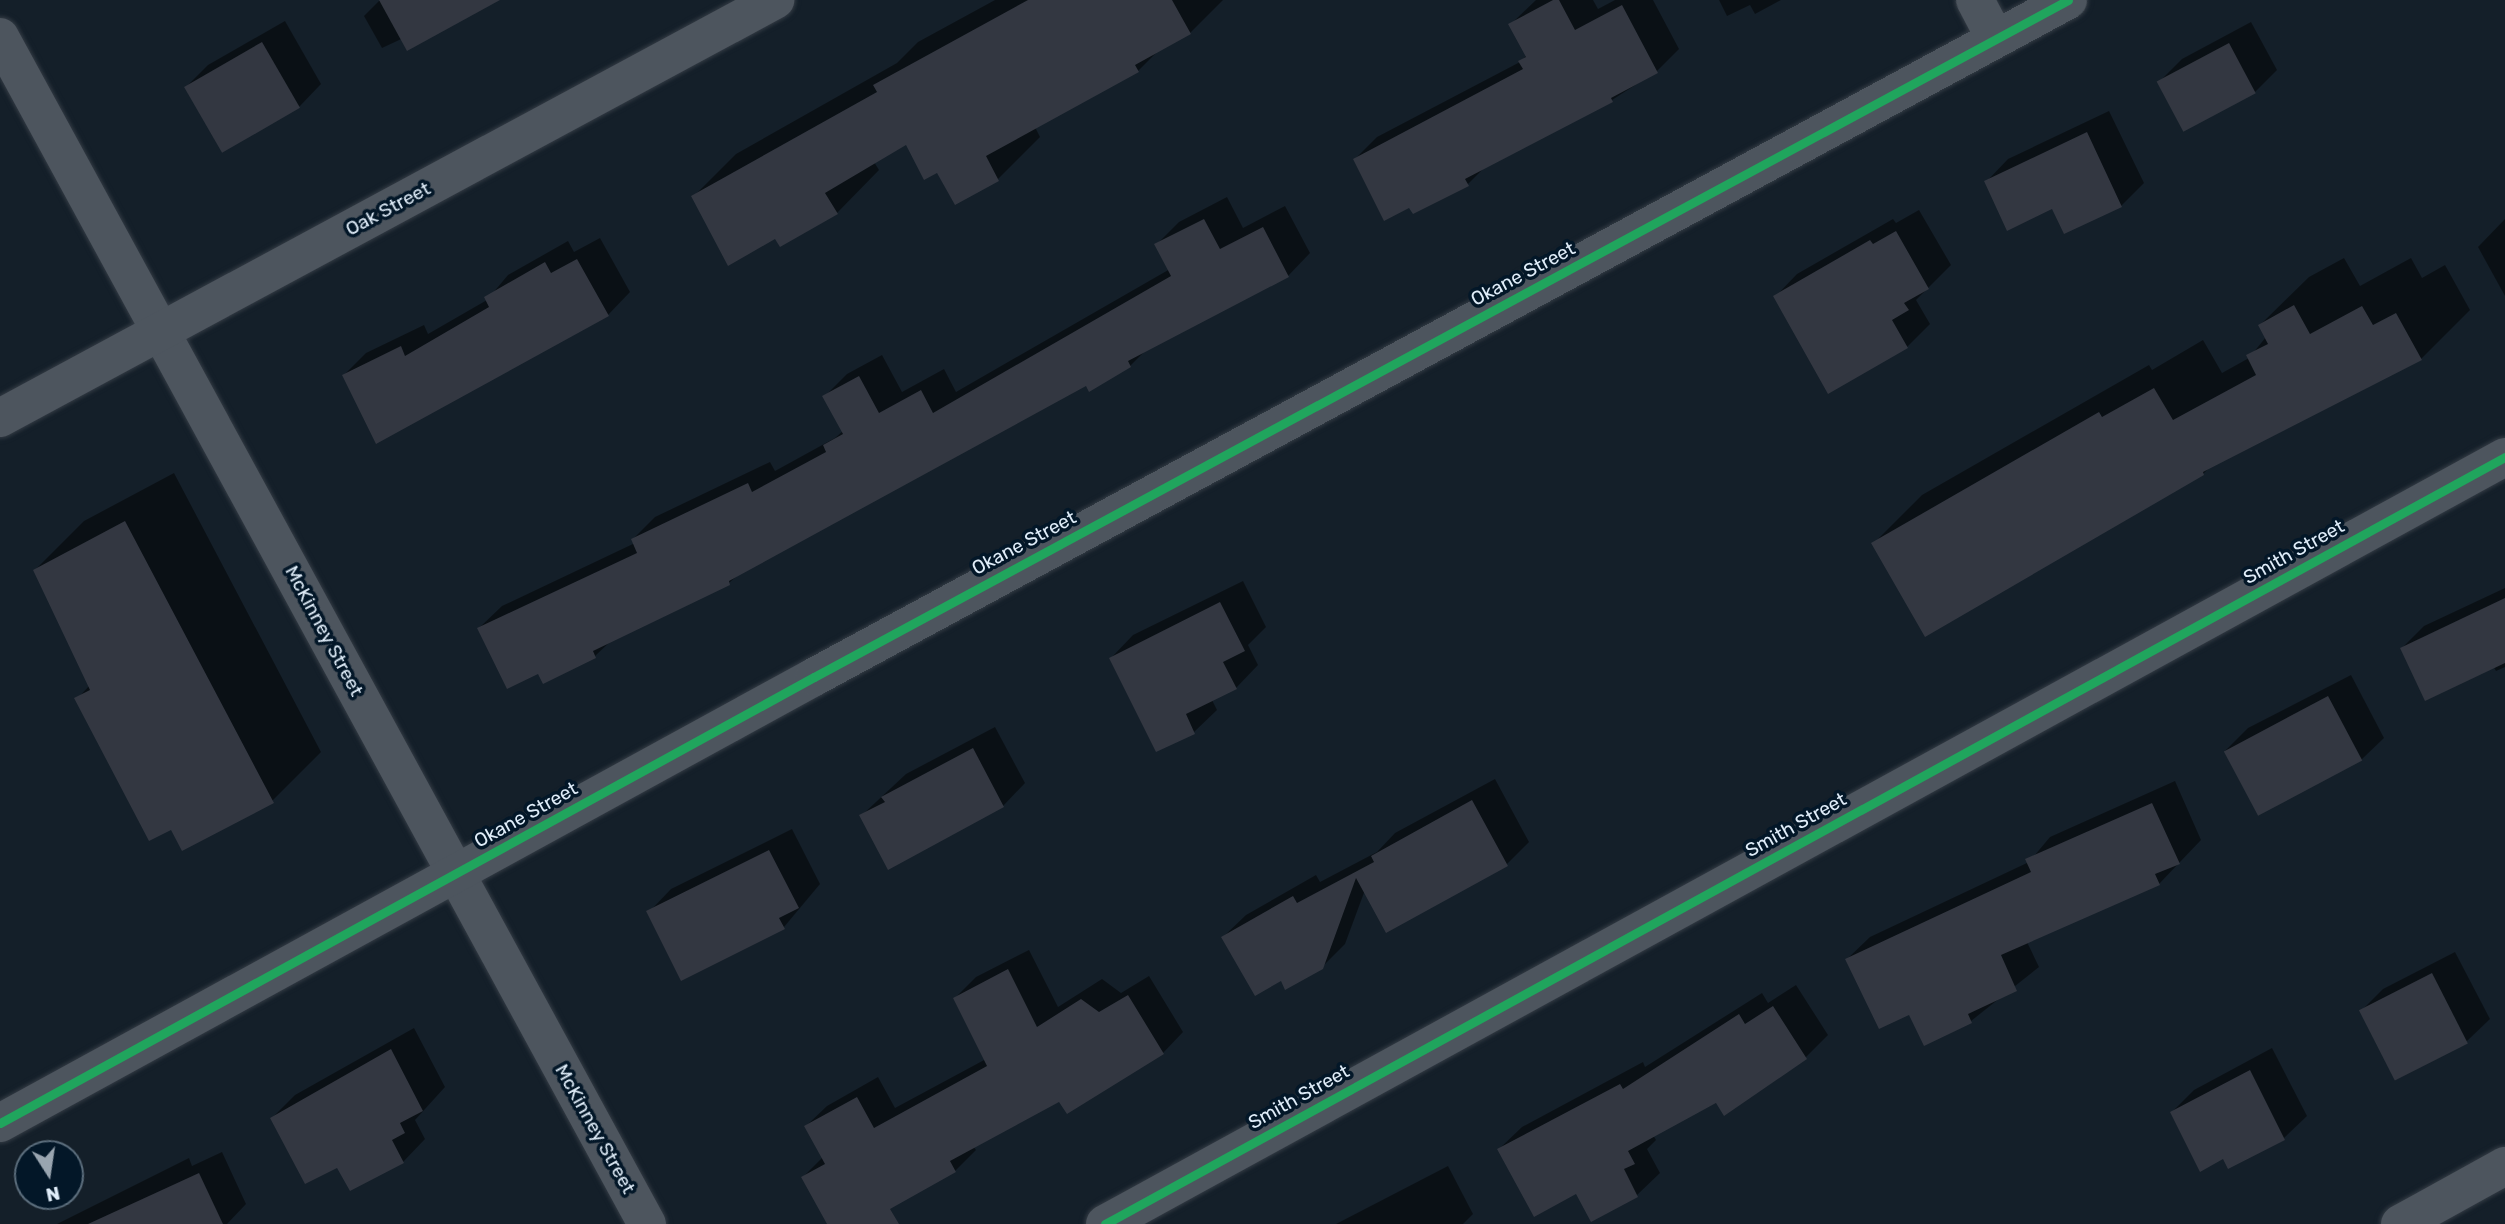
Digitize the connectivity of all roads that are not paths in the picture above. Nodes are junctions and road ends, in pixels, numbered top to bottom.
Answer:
1 (775, 0) edge
2 (1975, 0) edge
3 (2068, 0) edge
4 (0, 37) edge
5 (1996, 38) junction
6 (161, 331) junction
7 (0, 418) edge
8 (2505, 457) edge
9 (456, 874) junction
10 (0, 1123) edge
11 (2505, 1166) edge
12 (2444, 1213) edge
13 (647, 1224) edge
14 (1105, 1224) edge
15 (2400, 1224) edge

1 - 6 street, Oak Street
2 - 5 street
3 - 5 street, Okane Street
4 - 6 street, McKinney Street
5 - 9 street, Okane Street
6 - 7 street, Oak Street
6 - 9 street, McKinney Street
8 - 14 street, Smith Street
9 - 10 street, Okane Street
9 - 13 street, McKinney Street
11 - 12 street
12 - 15 street

